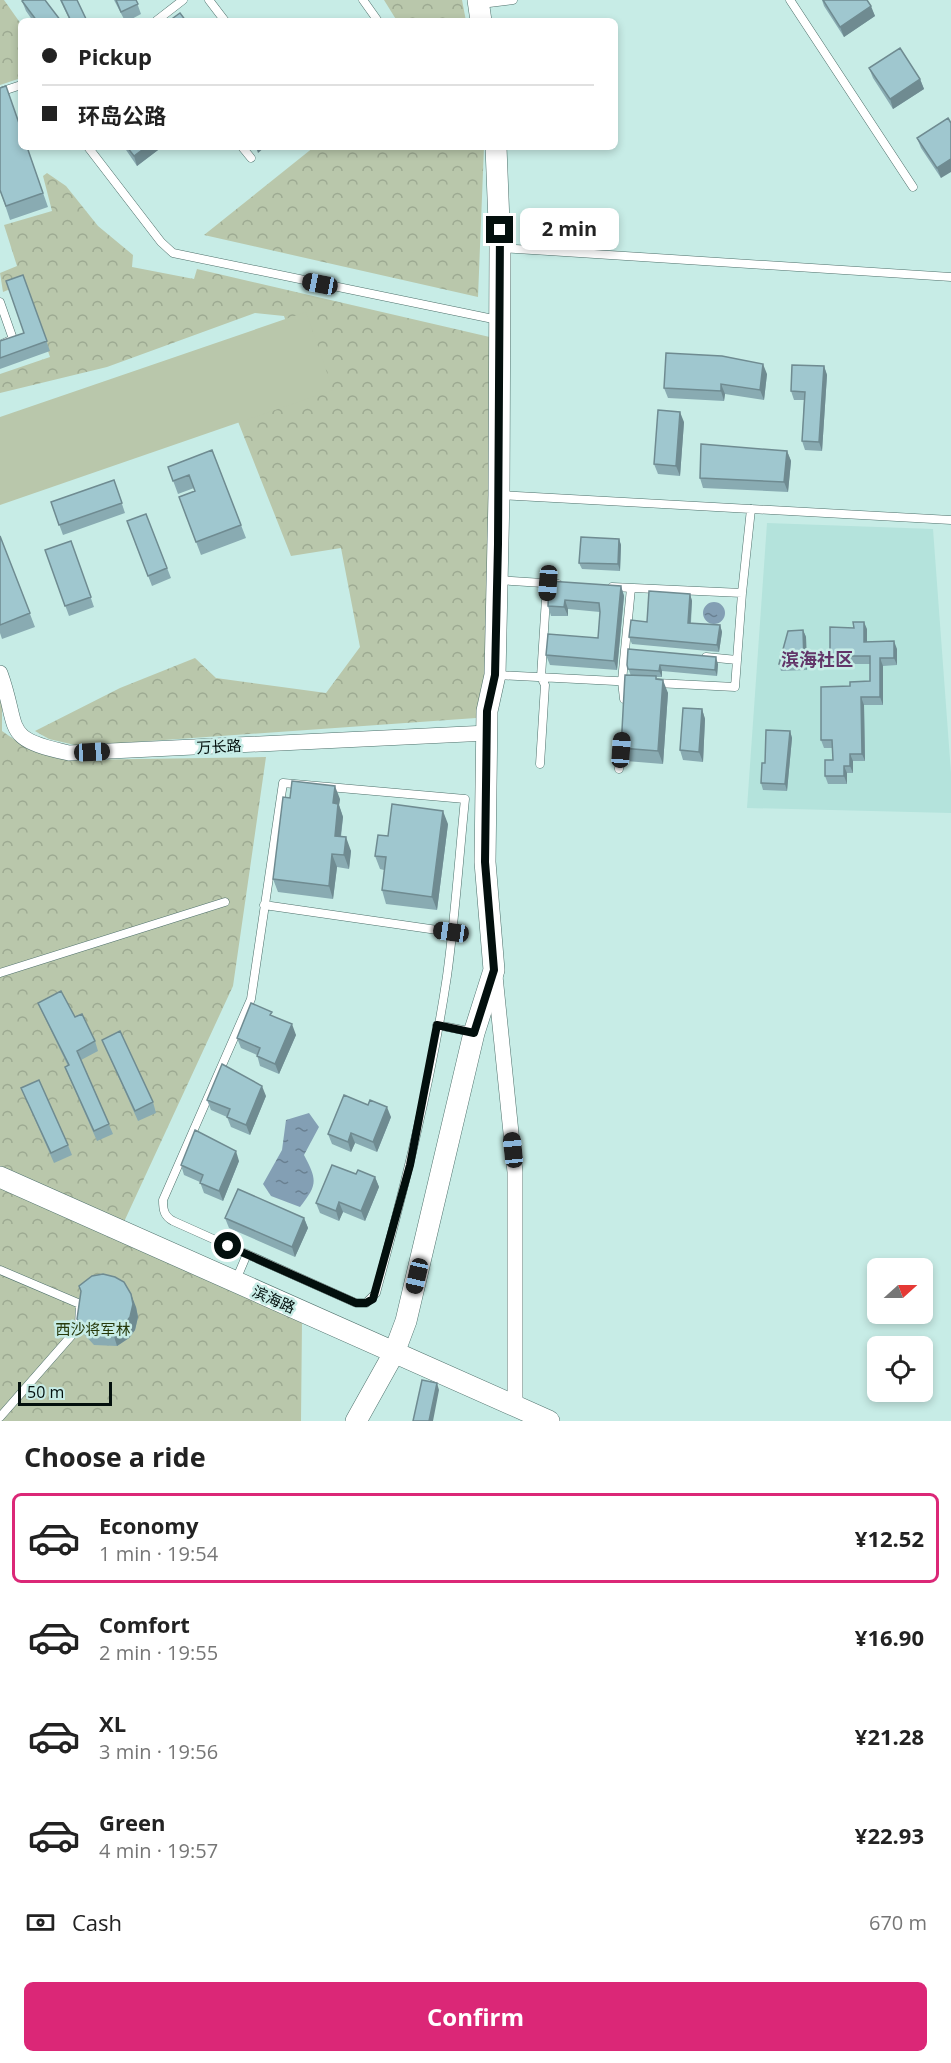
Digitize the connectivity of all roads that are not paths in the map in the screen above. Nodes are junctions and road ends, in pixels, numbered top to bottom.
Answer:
1 (183, 0) edge
2 (209, 0) edge
3 (363, 0) edge
4 (513, 0) edge
5 (790, 0) edge
6 (480, 8) edge
7 (160, 18) edge
8 (223, 18) edge
9 (376, 18) edge
10 (18, 86) edge
11 (0, 92) edge
12 (90, 150) edge
13 (244, 150) edge
14 (496, 150) edge
15 (250, 158) dead end
16 (913, 187) dead end
17 (500, 248) junction
18 (951, 277) edge
19 (0, 302) edge
20 (498, 320) junction
21 (0, 345) edge
22 (499, 495) junction
23 (752, 509) junction
24 (951, 520) edge
25 (497, 580) junction
26 (548, 583) junction
27 (571, 584) edge
28 (607, 586) edge
29 (631, 588) junction
30 (742, 593) junction
31 (625, 649) junction
32 (636, 650) edge
33 (692, 656) edge
34 (737, 660) junction
35 (0, 674) edge
36 (495, 675) junction
37 (541, 677) junction
38 (622, 681) junction
39 (624, 705) edge
40 (6, 718) edge
41 (622, 726) edge
42 (488, 733) junction
43 (540, 764) dead end
44 (619, 769) dead end
45 (225, 902) dead end
46 (264, 905) junction
47 (451, 932) junction
48 (494, 970) junction
49 (0, 973) edge
50 (437, 1025) junction
51 (474, 1033) junction
52 (0, 1177) edge
53 (247, 1254) junction
54 (0, 1270) edge
55 (235, 1282) junction
56 (394, 1353) junction
57 (515, 1406) junction
58 (0, 1417) edge
59 (356, 1421) edge
60 (549, 1421) edge

1 - 7 lane
2 - 8 lane
3 - 9 lane
4 - 6 lane
5 - 16 lane
10 - 11 lane
12 - 20 lane
13 - 15 lane
14 - 17 street
17 - 18 lane
17 - 20 street
19 - 21 lane
20 - 22 street
22 - 23 lane
22 - 25 street
23 - 24 lane
23 - 30 lane
25 - 26 lane
25 - 36 street
26 - 27 lane
26 - 37 lane
28 - 29 lane
29 - 30 lane
29 - 31 lane
30 - 34 lane
31 - 32 lane
31 - 38 lane
33 - 34 lane
34 - 38 lane
35 - 40 street, 万长路
36 - 37 lane
36 - 42 street
37 - 38 lane
37 - 43 lane
38 - 39 lane
40 - 42 street, 万长路
41 - 44 lane
42 - 48 street
45 - 49 lane
46 - 47 lane
46 - 47 lane
46 - 53 lane
47 - 50 lane
48 - 51 street
48 - 57 street
50 - 51 lane
50 - 53 lane
51 - 56 street
52 - 55 street, 滨海路
53 - 55 lane
54 - 58 lane
55 - 56 street, 滨海路
56 - 57 street, 滨海路
56 - 59 street
57 - 60 street, 滨海路

